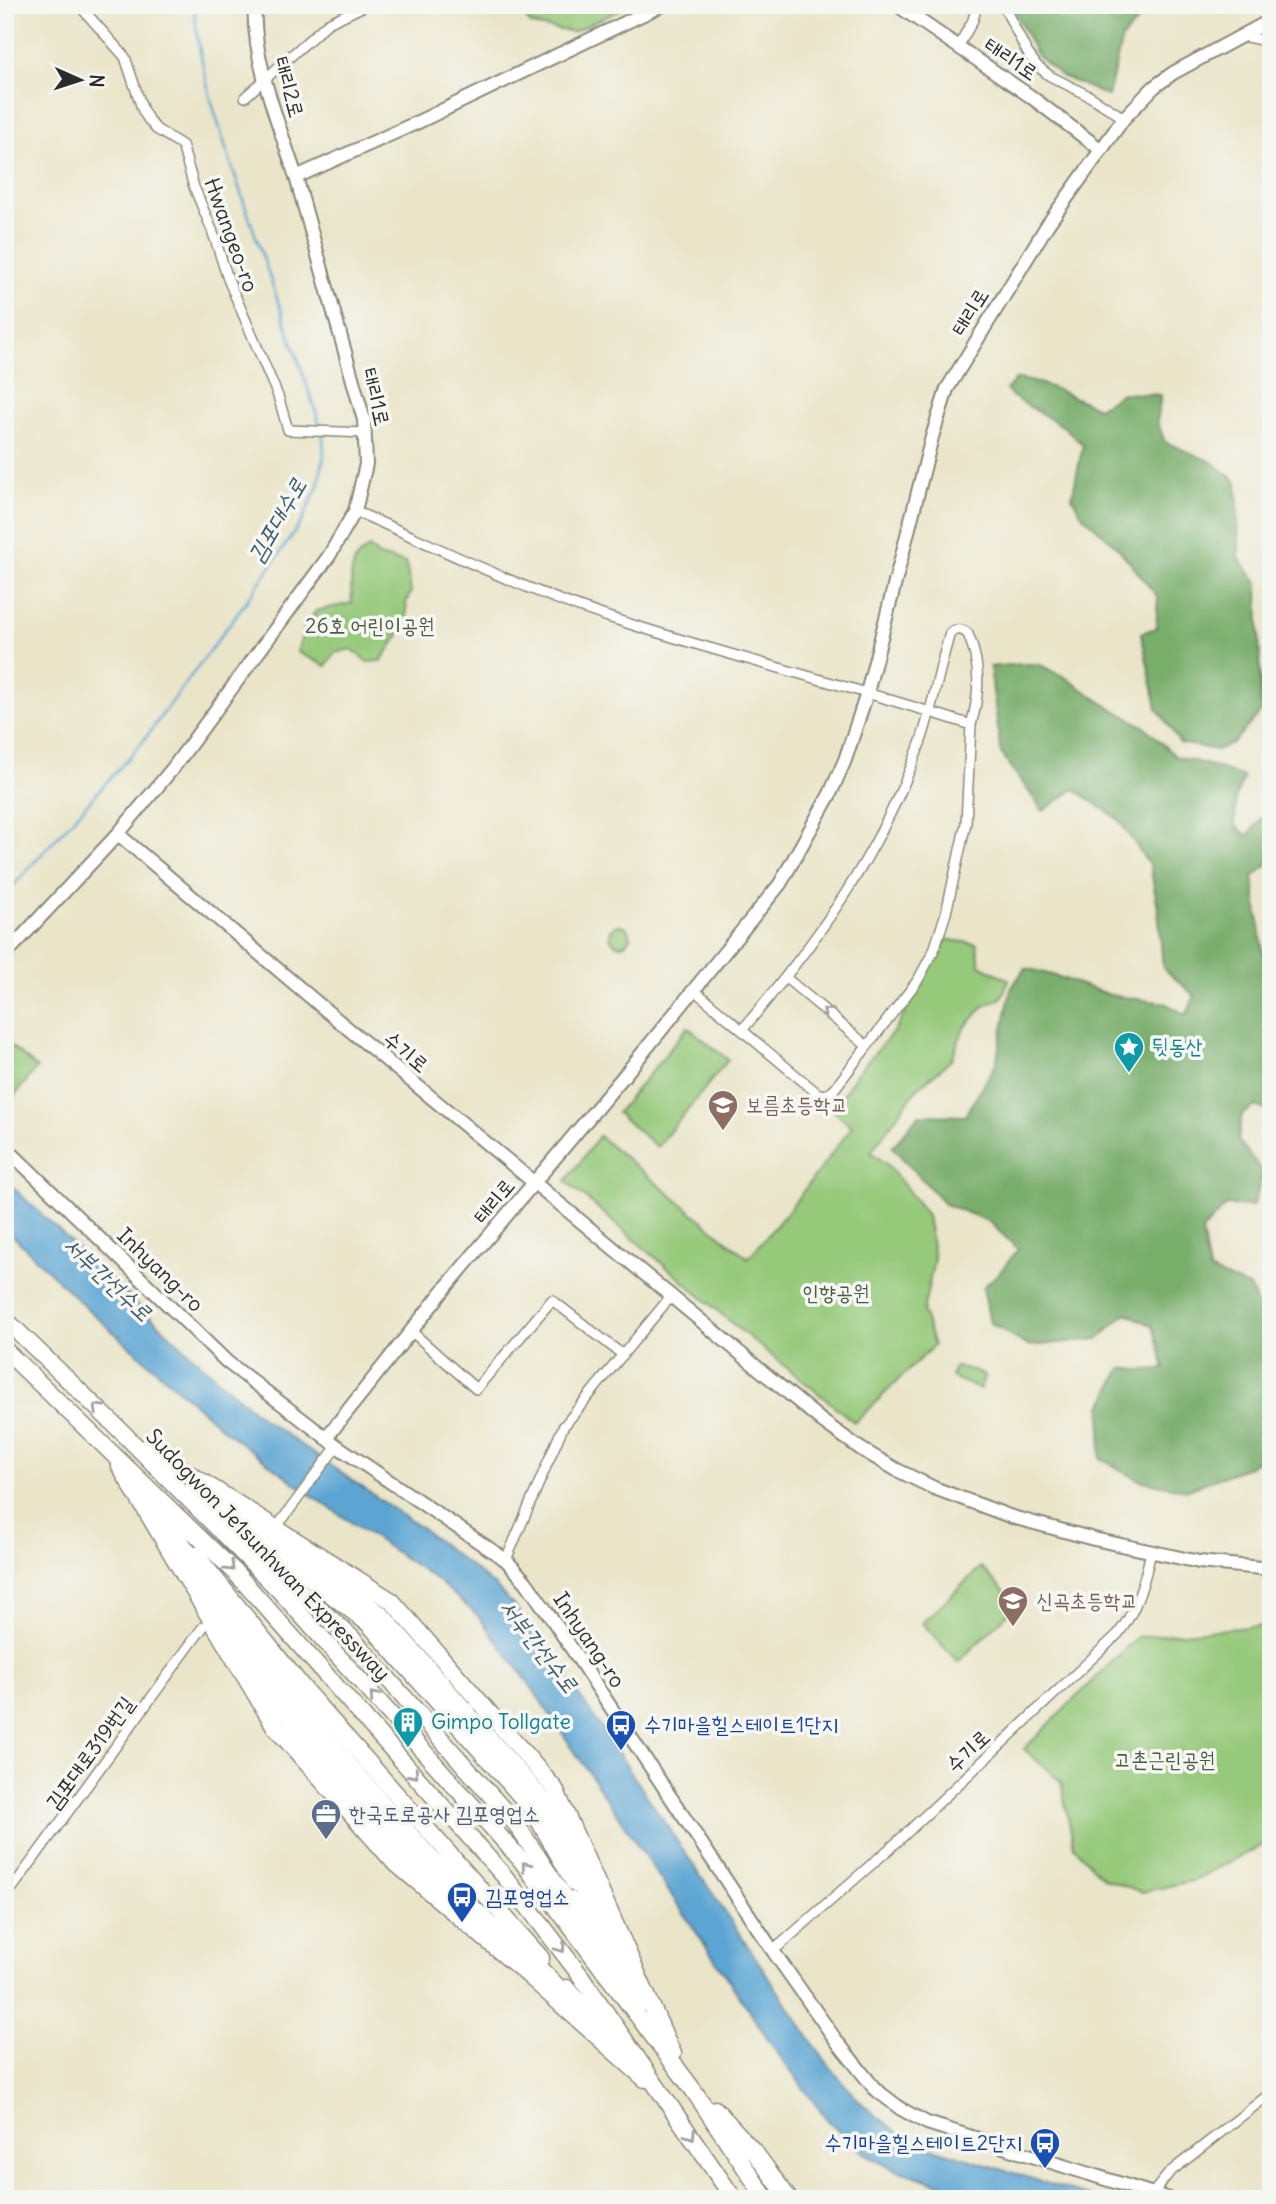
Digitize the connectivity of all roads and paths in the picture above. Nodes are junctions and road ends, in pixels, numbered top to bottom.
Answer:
1 (79, 5) edge
2 (255, 5) edge
3 (366, 5) edge
4 (662, 5) edge
5 (897, 5) edge
6 (977, 5) edge
7 (1003, 5) edge
8 (1271, 20) edge
9 (1241, 36) junction
10 (1271, 42) edge
11 (958, 47) junction
12 (264, 80) junction
13 (245, 97) dead end
14 (1124, 118) junction
15 (1100, 149) junction
16 (296, 177) junction
17 (359, 433) junction
18 (355, 511) junction
19 (867, 693) junction
20 (930, 712) junction
21 (971, 725) junction
22 (118, 834) junction
23 (5, 955) edge
24 (786, 978) junction
25 (694, 990) junction
26 (743, 1029) junction
27 (867, 1046) junction
28 (5, 1147) edge
29 (534, 1183) junction
30 (672, 1295) junction
31 (5, 1319) edge
32 (411, 1331) junction
33 (5, 1350) edge
34 (623, 1354) junction
35 (121, 1431) junction
36 (108, 1447) junction
37 (330, 1447) junction
38 (282, 1520) dead end
39 (1151, 1552) junction
40 (506, 1560) junction
41 (1271, 1569) edge
42 (203, 1627) dead end
43 (5, 1898) edge
44 (773, 1951) junction
45 (684, 2079) junction
46 (1271, 2094) edge
47 (664, 2096) junction
48 (1153, 2194) junction
49 (734, 2199) edge
50 (766, 2199) edge
51 (789, 2199) edge
52 (1169, 2199) edge

1 - 17 street, Hwangeo-ro
2 - 12 street, 태리2로
3 - 12 street
4 - 16 street
5 - 11 street, 태리1로
6 - 11 street
7 - 14 street
8 - 9 street, 태리로
9 - 10 street
9 - 14 street, 태리로
11 - 15 street, 태리1로
12 - 13 street
12 - 16 street, 태리2로
14 - 15 street, 태리로
15 - 19 street, 태리로
16 - 17 street, 태리1로
17 - 18 street, 태리1로
18 - 19 street
18 - 22 street, 태리1로
19 - 20 street
19 - 25 street, 태리로
20 - 21 street
20 - 21 street
20 - 24 street
21 - 27 street
22 - 23 street, 태리1로
22 - 29 street, 수기로
24 - 26 street
27 -> 24 street
25 - 26 street
25 - 29 street, 태리로
26 - 27 street
28 - 37 street, Inhyang-ro
29 - 30 street, 수기로
29 - 32 street, 태리로
30 - 34 street
30 - 39 street, 수기로
35 -> 31 highway, Sudogwon Je1sunhwan Expressway
32 - 34 street
32 - 37 street, 태리로
33 - 36 highway, Sudogwon Je1sunhwan Expressway
34 - 40 street
45 -> 35 highway, Sudogwon Je1sunhwan Expressway
35 - 45 highway
35 - 45 highway
35 - 45 highway
36 - 47 highway
36 -> 47 highway, Sudogwon Je1sunhwan Expressway
36 - 47 highway
36 - 47 highway
37 - 38 street
37 - 40 street, Inhyang-ro
39 - 41 street, 수기로
39 - 44 street, 수기로
40 - 44 street, Inhyang-ro
42 - 43 street, 김포대로319번길
44 - 48 street, Inhyang-ro
45 - 50 highway, Sudogwon Je1sunhwan Expressway
45 - 51 highway
46 - 48 street
47 -> 49 highway, Sudogwon Je1sunhwan Expressway
48 - 52 street, Inhyang-ro

